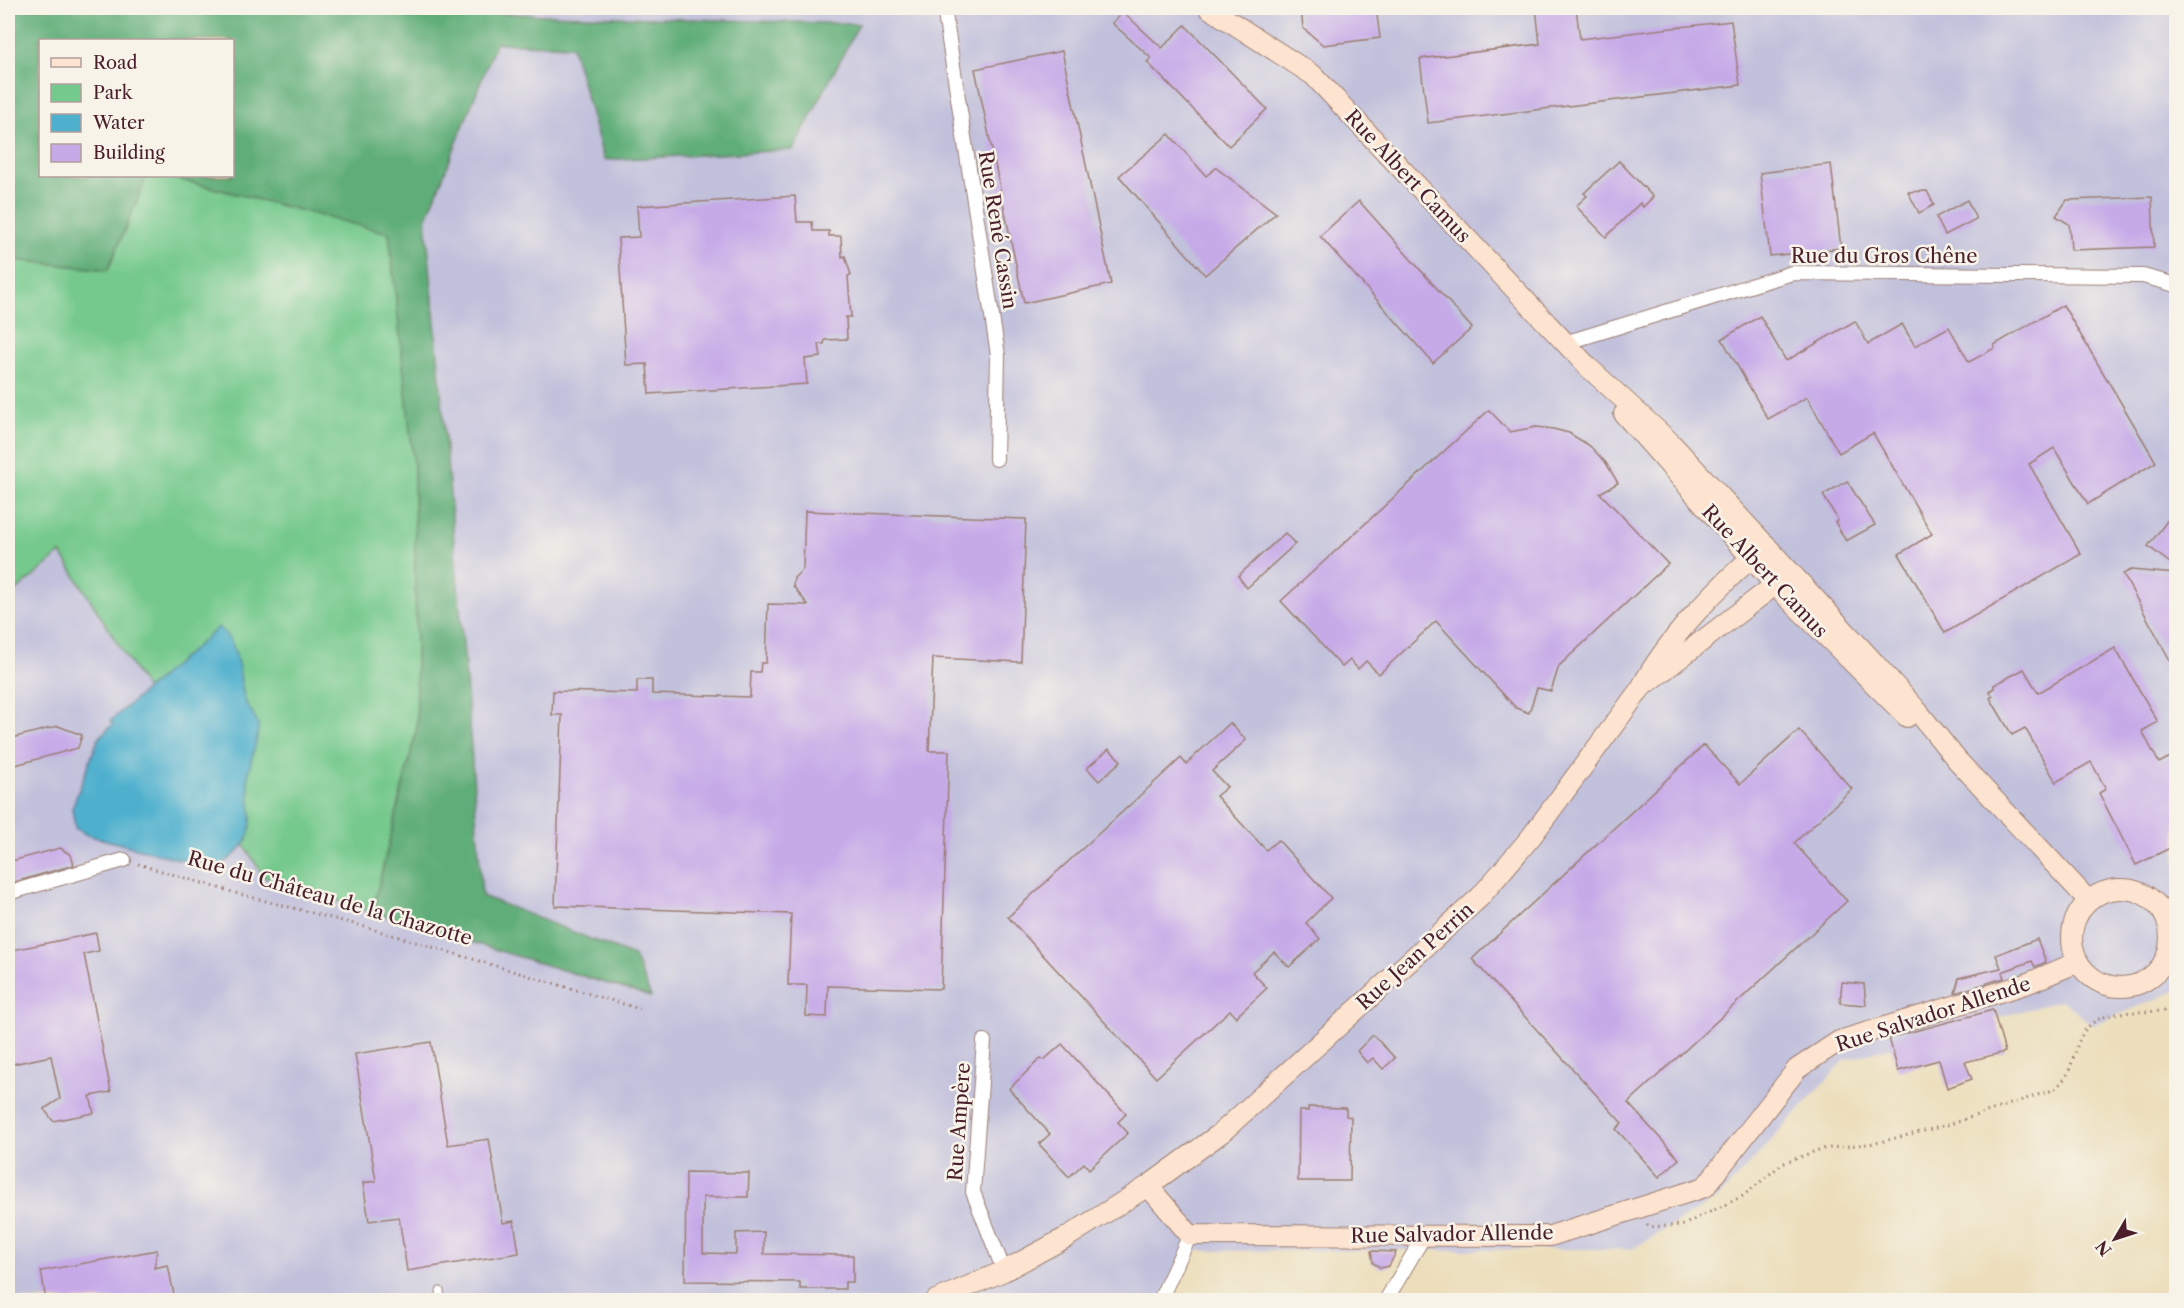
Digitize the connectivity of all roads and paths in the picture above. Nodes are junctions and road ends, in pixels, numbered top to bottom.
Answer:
1 (944, 8) edge
2 (1209, 8) edge
3 (2176, 285) edge
4 (1565, 343) junction
5 (1589, 368) junction
6 (996, 459) dead end
7 (1766, 545) junction
8 (1750, 558) junction
9 (1791, 572) junction
10 (1776, 586) junction
11 (1641, 688) junction
12 (1957, 760) junction
13 (124, 860) joint
14 (8, 893) edge
15 (2088, 900) junction
16 (2171, 912) edge
17 (2078, 962) junction
18 (2176, 1008) edge
19 (640, 1009) dead end
20 (984, 1041) dead end
21 (1148, 1186) junction
22 (1629, 1211) junction
23 (1190, 1235) junction
24 (1424, 1236) junction
25 (1004, 1271) junction
26 (440, 1291) dead end
27 (441, 1300) edge
28 (936, 1300) edge
29 (1160, 1300) edge
30 (1386, 1300) edge

1 - 6 street, Rue René Cassin
2 - 4 street, Rue Albert Camus
3 - 4 street, Rue du Gros Chêne
4 - 5 street, Rue Albert Camus
5 - 7 street, Rue Albert Camus
5 - 8 street, Rue Albert Camus
7 - 8 street, Rue Jean Perrin
7 - 9 street, Rue Albert Camus
8 - 10 street, Rue Albert Camus
8 - 11 street, Rue Jean Perrin
9 - 10 street, Rue Jean Perrin
9 - 12 street, Rue Albert Camus
10 - 11 street, Rue Jean Perrin
10 - 12 street, Rue Albert Camus
11 - 21 street, Rue Jean Perrin
12 - 15 street, Rue Albert Camus
13 - 14 street
13 - 19 path, Rue du Château de la Chazotte
15 - 16 street
15 - 17 street
16 - 17 street
17 - 22 street, Rue Salvador Allende
18 - 22 path
20 - 25 street, Rue Ampère
21 - 23 street
21 - 25 street
22 - 24 street, Rue Salvador Allende
23 - 24 street, Rue Salvador Allende
23 - 29 street
24 - 30 street
25 - 28 street
26 - 27 lane

